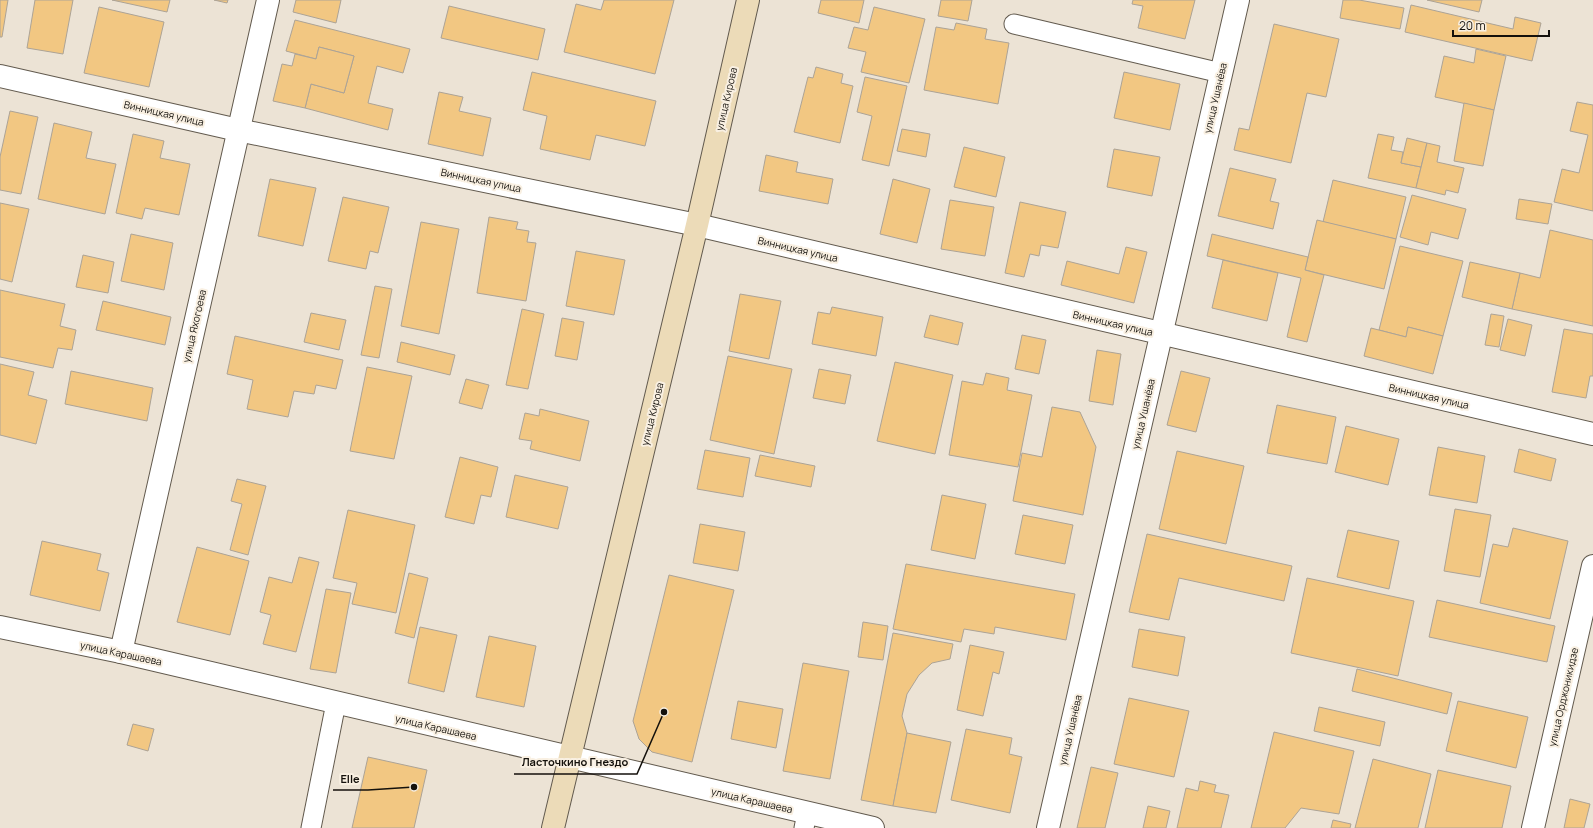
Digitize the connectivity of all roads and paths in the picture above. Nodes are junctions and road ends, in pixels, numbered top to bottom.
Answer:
1 (268, 0) edge
2 (748, 0) edge
3 (1238, 0) edge
4 (1014, 24) dead end
5 (1221, 73) junction
6 (0, 76) edge
7 (238, 130) junction
8 (698, 225) junction
9 (1161, 334) junction
10 (1593, 434) edge
11 (1593, 566) edge
12 (0, 627) edge
13 (121, 652) junction
14 (336, 703) junction
15 (569, 758) junction
16 (806, 820) edge
17 (311, 828) edge
18 (553, 828) edge
19 (873, 828) edge
20 (1048, 828) edge
21 (1533, 828) edge

1 - 7 street, улица Яхогоева
2 - 8 main road, улица Кирова
3 - 5 street, улица Ушанёва
4 - 5 lane
5 - 9 street, улица Ушанёва
6 - 7 street, Винницкая улица
7 - 8 street, Винницкая улица
7 - 13 street, улица Яхогоева
8 - 9 street, Винницкая улица
8 - 15 main road, улица Кирова
9 - 10 street, Винницкая улица
9 - 20 street, улица Ушанёва
11 - 21 street, улица Орджоникидзе
12 - 13 street, улица Карашаева
13 - 14 street, улица Карашаева
14 - 15 street, улица Карашаева
14 - 17 lane
15 - 16 street, улица Карашаева
15 - 18 main road, улица Кирова
16 - 19 street, улица Карашаева

